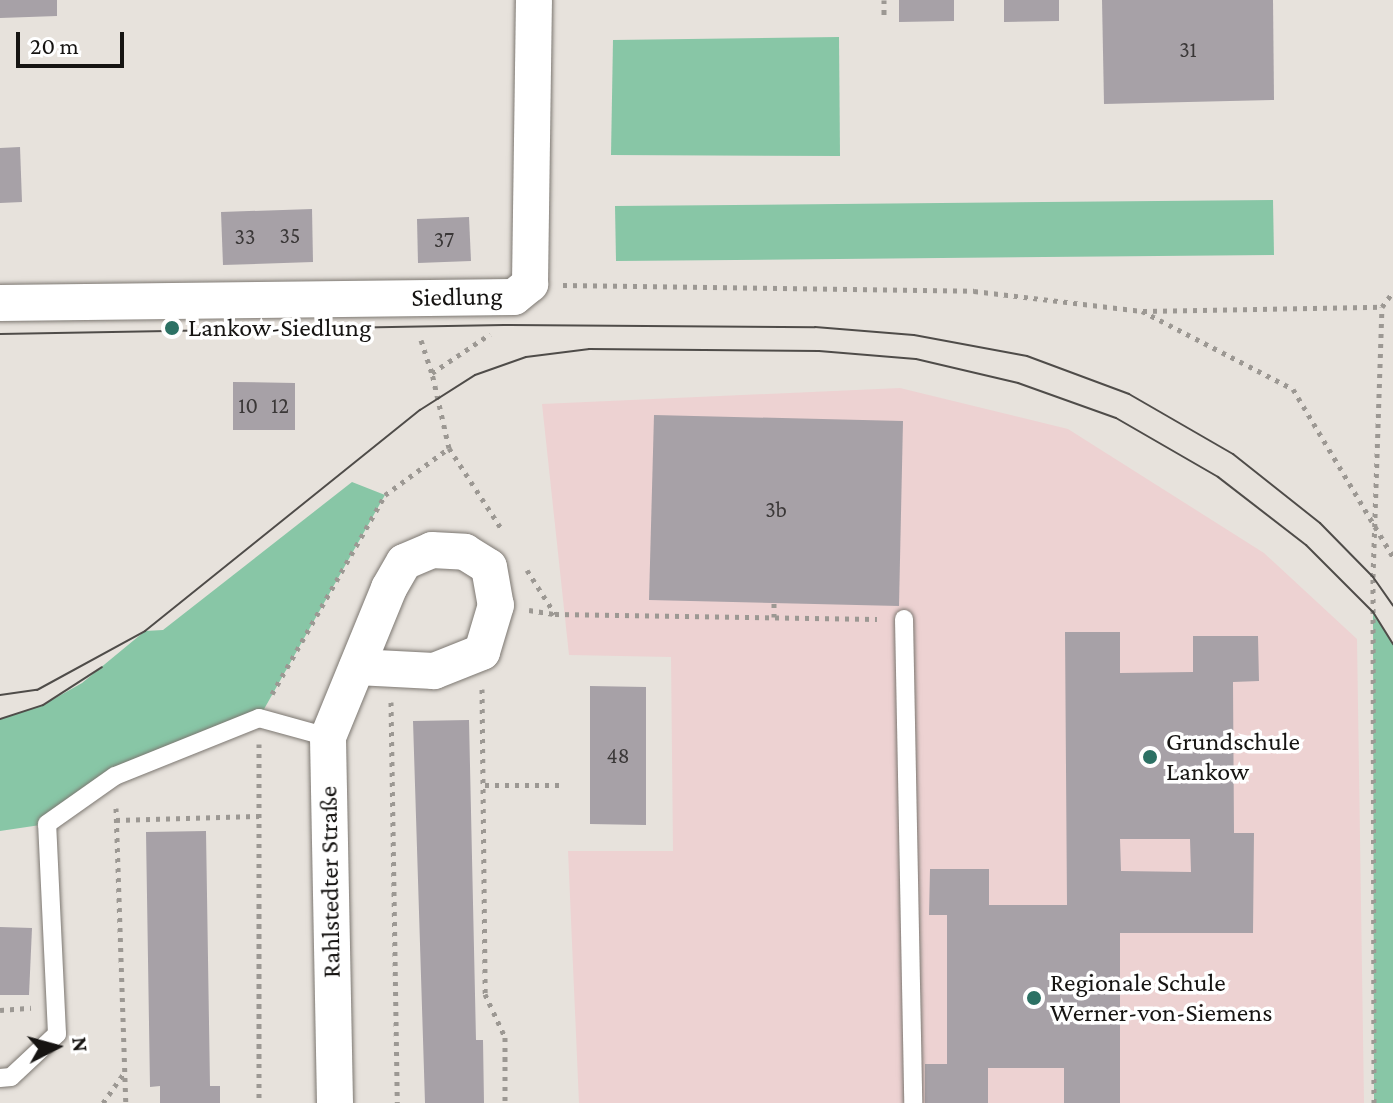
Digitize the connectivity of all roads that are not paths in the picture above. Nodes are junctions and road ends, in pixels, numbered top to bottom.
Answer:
1 (534, 0) edge
2 (0, 303) edge
3 (904, 619) road end
4 (374, 668) junction
5 (328, 737) junction
6 (0, 1078) edge
7 (335, 1103) edge
8 (913, 1103) edge

1 - 2 street, Siedlung
3 - 8 lane
4 - 4 street, Rahlstedter Straße
4 - 5 street, Rahlstedter Straße
5 - 6 lane
5 - 7 street, Rahlstedter Straße

